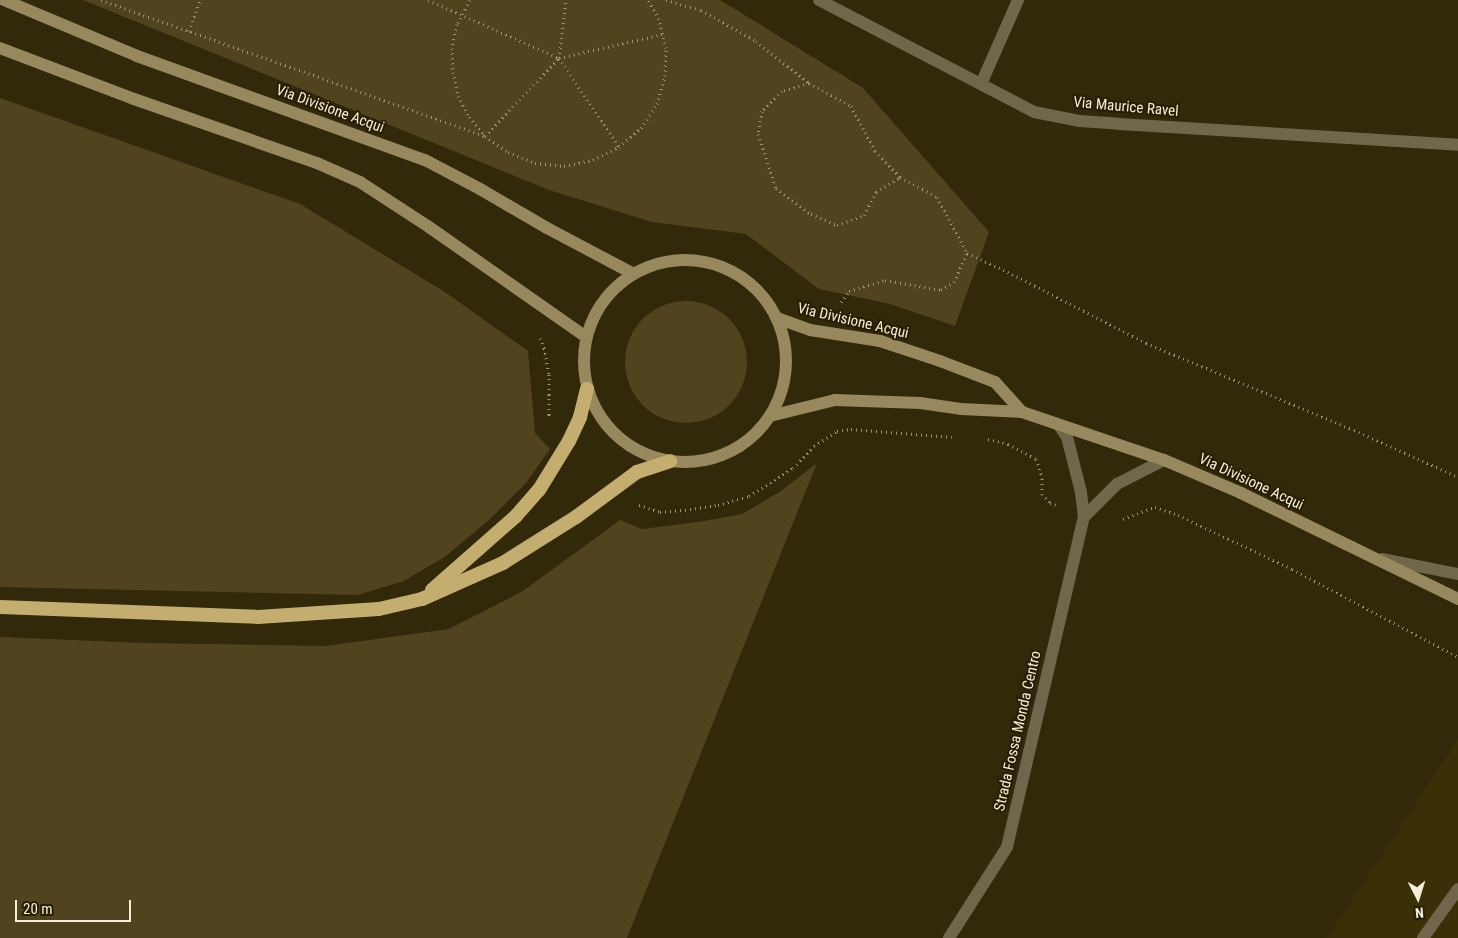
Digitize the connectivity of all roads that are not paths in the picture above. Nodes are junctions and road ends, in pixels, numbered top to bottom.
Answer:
1 (4, 0) edge
2 (818, 0) edge
3 (1018, 0) edge
4 (0, 48) edge
5 (981, 84) junction
6 (1458, 145) edge
7 (634, 274) junction
8 (777, 318) junction
9 (586, 337) junction
10 (587, 389) junction
11 (1022, 412) junction
12 (770, 416) junction
13 (1060, 427) junction
14 (1164, 460) junction
15 (670, 461) junction
16 (1084, 517) junction
17 (1368, 556) junction
18 (1458, 574) edge
19 (422, 599) junction
20 (1455, 599) edge
21 (0, 607) edge
22 (1458, 889) edge
23 (949, 938) edge
24 (1423, 938) edge

1 - 7 main road, Via Divisione Acqui
2 - 5 street, Via Maurice Ravel
3 - 5 street
4 - 9 main road
5 - 6 street, Via Maurice Ravel
7 - 8 main road
7 - 9 main road
8 - 11 main road, Via Divisione Acqui
8 - 12 main road
9 - 10 main road
10 - 15 main road
10 - 19 highway
11 - 12 main road, Via Divisione Acqui
11 - 13 main road, Via Divisione Acqui
12 - 15 main road
13 - 14 main road, Via Divisione Acqui
13 - 16 street, Strada Fossa Monda Centro
14 - 16 street
14 - 17 main road, Via Divisione Acqui
15 - 19 highway
16 - 23 street, Strada Fossa Monda Centro
17 - 18 street
17 - 20 main road, Via Divisione Acqui
19 - 21 highway
22 - 24 street

